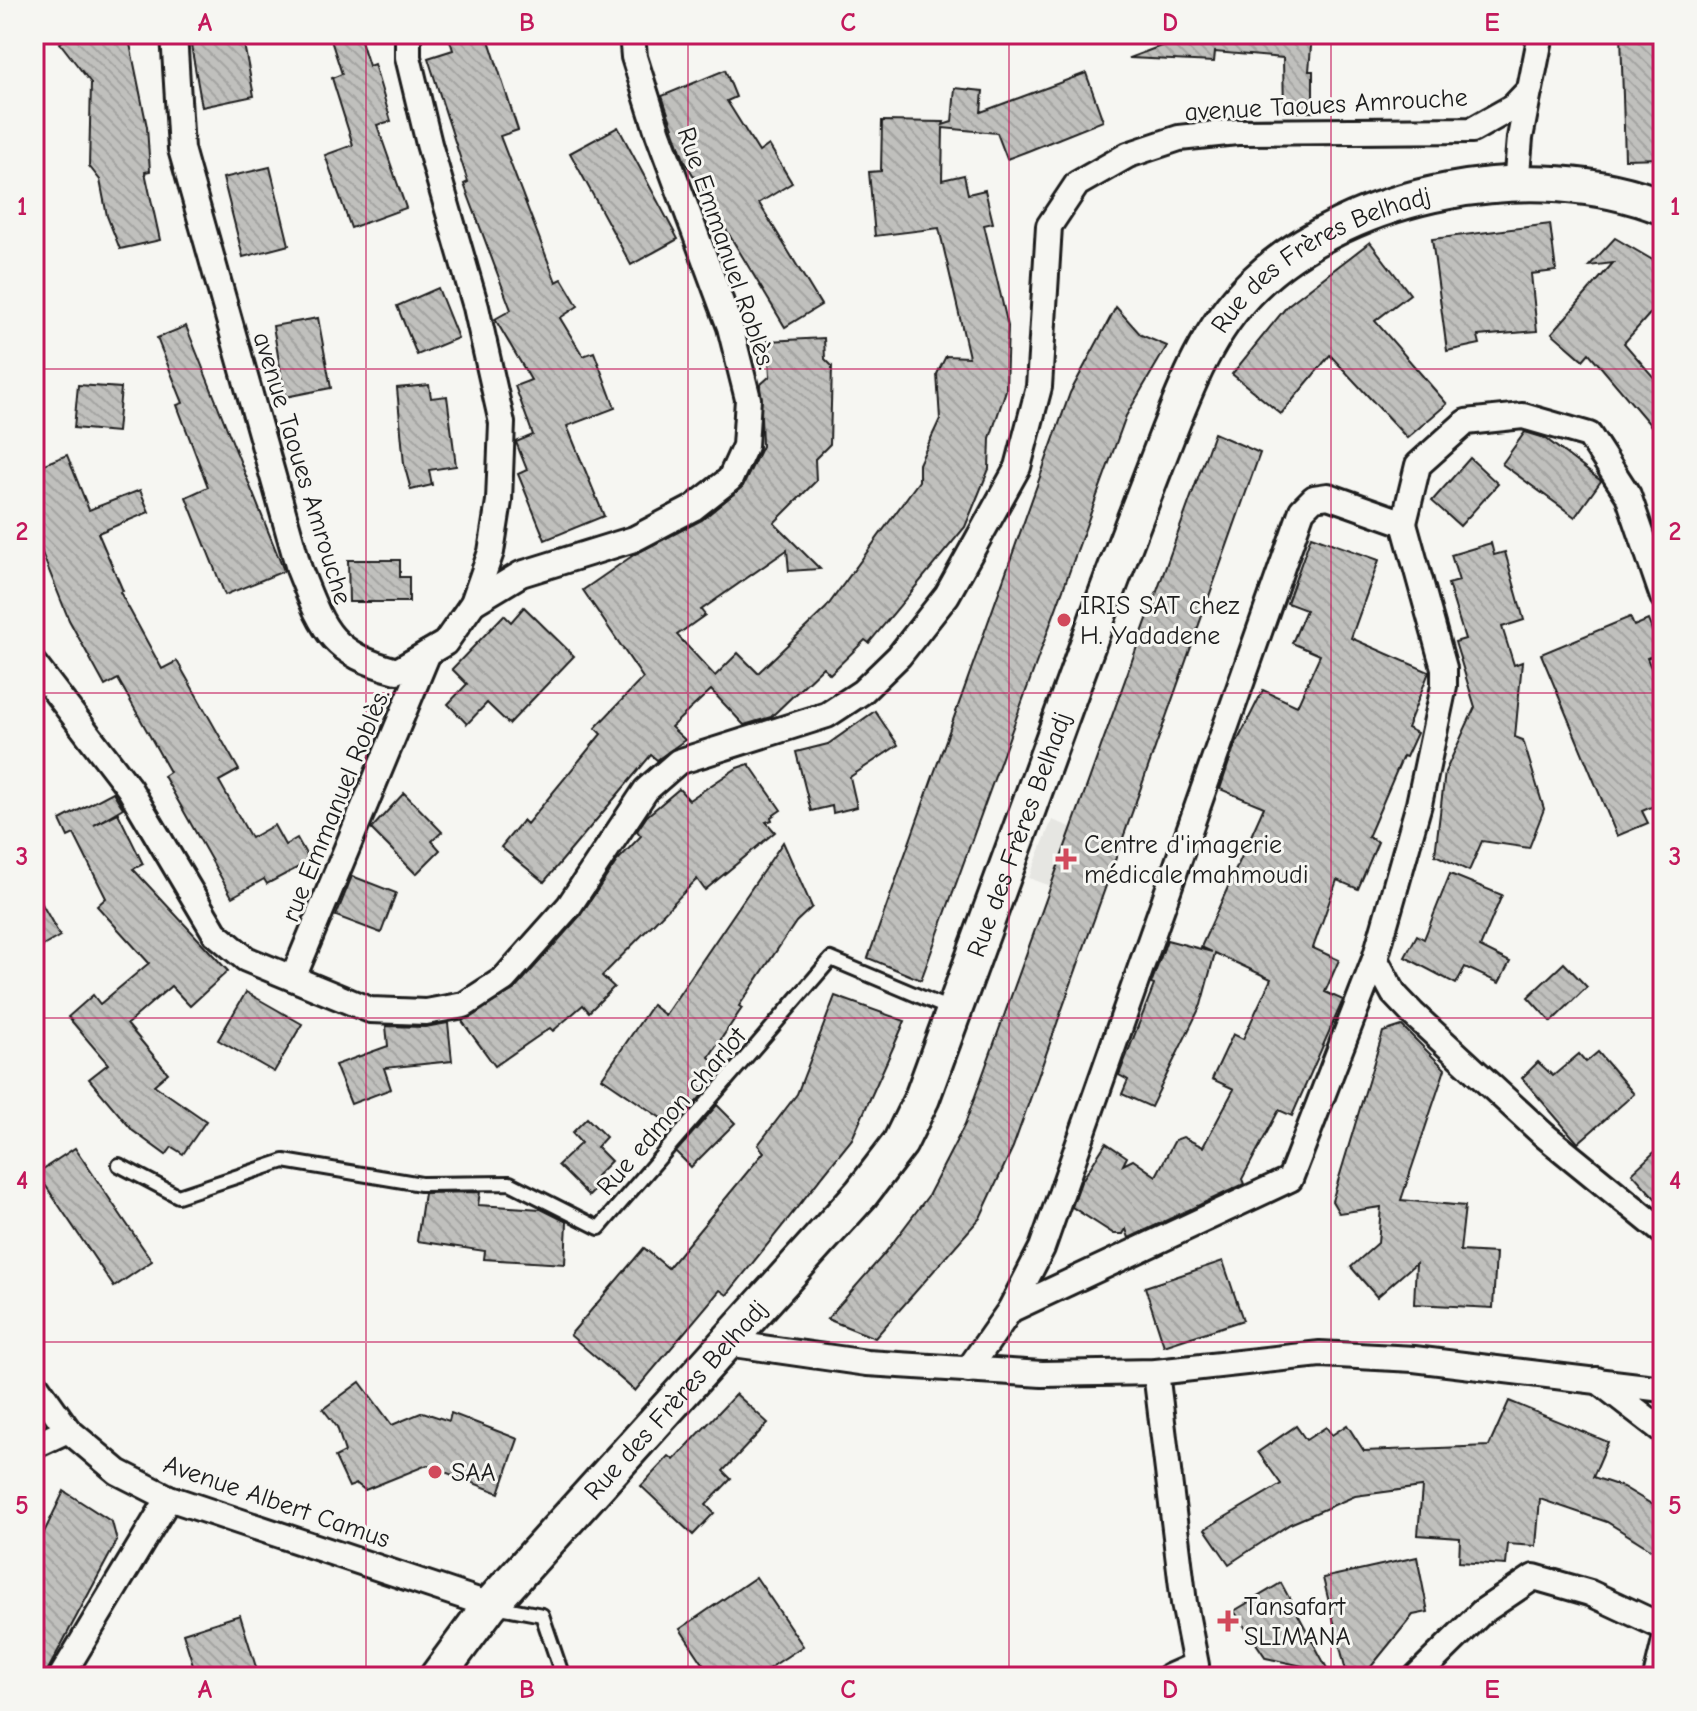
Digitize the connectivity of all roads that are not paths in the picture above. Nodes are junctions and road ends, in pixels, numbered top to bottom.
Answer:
1 (174, 34) edge
2 (408, 34) edge
3 (632, 34) edge
4 (1541, 34) edge
5 (1530, 89) junction
6 (1516, 185) junction
7 (1663, 207) edge
8 (1404, 523) junction
9 (1663, 597) edge
10 (473, 603) junction
11 (428, 653) junction
12 (34, 664) edge
13 (1375, 959) junction
14 (293, 978) junction
15 (954, 1011) junction
16 (119, 1165) dead end
17 (1663, 1232) edge
18 (1010, 1310) junction
19 (727, 1343) junction
20 (968, 1370) junction
21 (1156, 1372) junction
22 (1595, 1378) junction
23 (34, 1382) edge
24 (1663, 1389) edge
25 (68, 1430) junction
26 (1663, 1431) edge
27 (34, 1446) edge
28 (169, 1498) junction
29 (490, 1605) junction
30 (1662, 1627) edge
31 (1204, 1671) edge
32 (61, 1677) edge
33 (437, 1677) edge
34 (563, 1677) edge
35 (1169, 1677) edge
36 (1416, 1677) edge
37 (1650, 1677) edge

1 - 11 street, avenue Taoues Amrouche
2 - 10 street, avenue Taoues Amrouche
3 - 10 street, Rue Emmanuel Roblès.
4 - 5 street
5 - 6 street
5 - 14 street, avenue Taoues Amrouche
6 - 7 main road, Rue des Frères Belhadj
6 - 15 main road, Rue des Frères Belhadj
8 - 9 street
8 - 13 street
8 - 18 street
10 - 11 street, avenue Taoues Amrouche
11 - 14 street, rue Emmanuel Roblès.
12 - 14 street, avenue Taoues Amrouche
13 - 17 street
13 - 18 street
15 - 16 lane, Rue edmon charlot
15 - 19 main road, Rue des Frères Belhadj
18 - 20 street
19 - 20 street
19 - 29 main road, Rue des Frères Belhadj
20 - 21 street
21 - 22 street
21 - 31 street
22 - 24 street
22 - 26 street
23 - 25 street, Avenue Albert Camus
25 - 27 street
25 - 28 street, Avenue Albert Camus
28 - 29 street, Avenue Albert Camus
28 - 32 street
29 - 33 main road, Rue des Frères Belhadj
29 - 34 lane
30 - 36 street
30 - 37 lane
31 - 35 street

